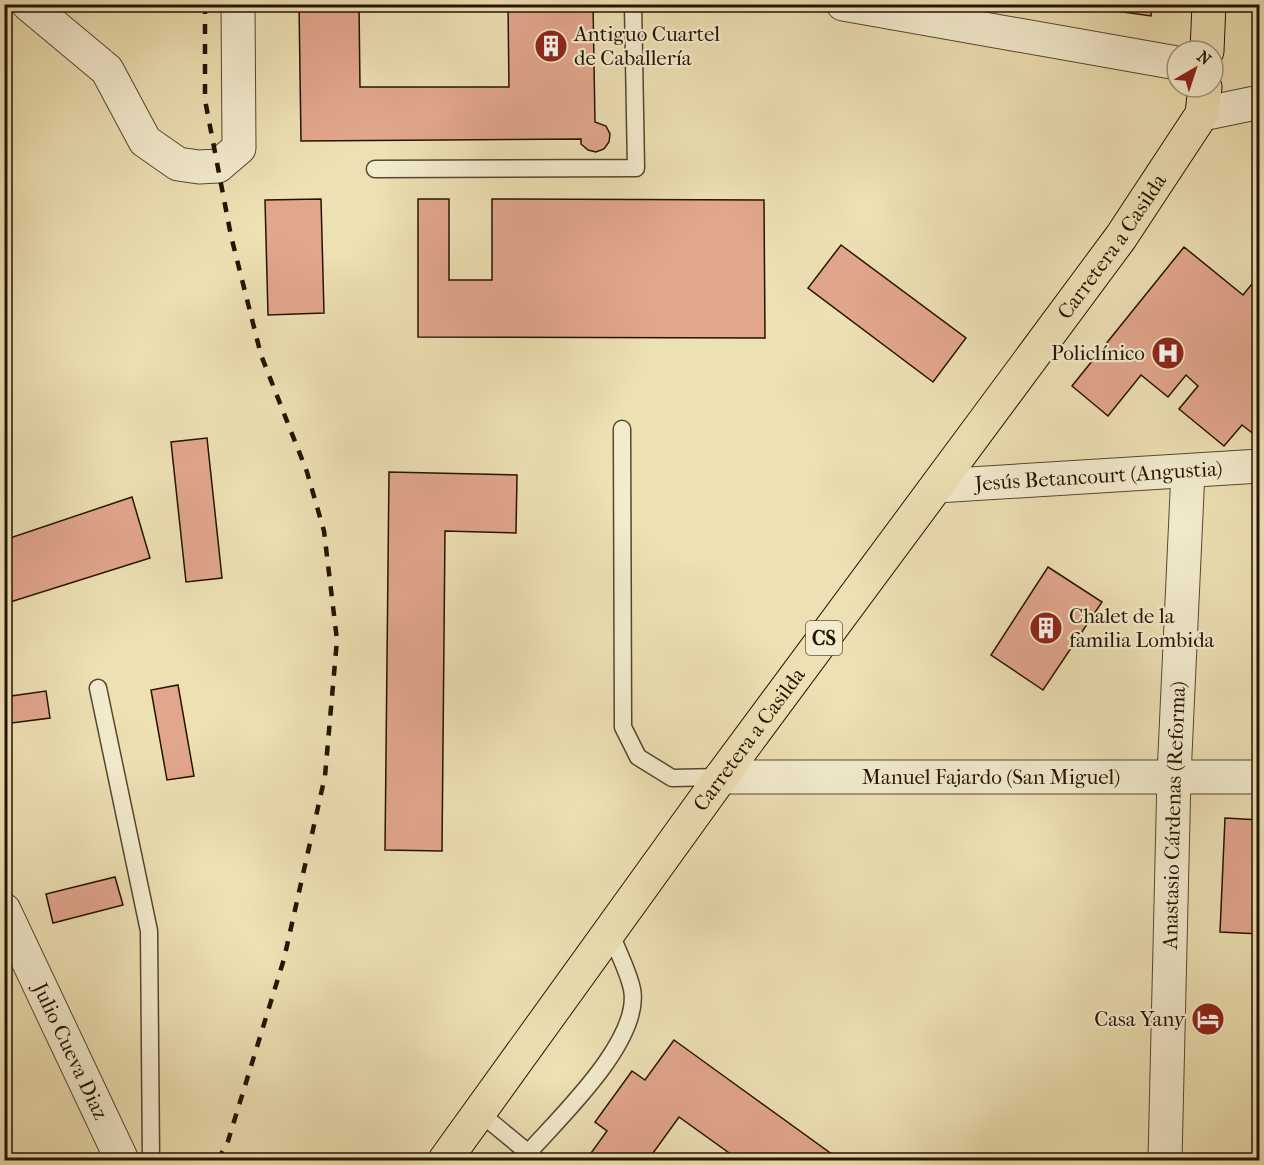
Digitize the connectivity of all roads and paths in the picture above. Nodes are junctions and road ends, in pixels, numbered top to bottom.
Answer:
1 (28, 4) edge
2 (238, 4) edge
3 (633, 4) edge
4 (843, 4) edge
5 (1209, 4) edge
6 (1207, 39) edge
7 (1165, 61) edge
8 (1203, 100) edge
9 (1260, 102) edge
10 (375, 169) dead end
11 (622, 429) dead end
12 (1260, 466) edge
13 (1188, 471) junction
14 (937, 486) junction
15 (98, 688) dead end
16 (1174, 776) junction
17 (721, 777) junction
18 (1260, 777) edge
19 (4, 910) edge
20 (611, 933) junction
21 (480, 1113) junction
22 (533, 1157) edge
23 (122, 1161) edge
24 (151, 1161) edge
25 (445, 1161) edge
26 (1165, 1161) edge

1 - 2 street
3 - 10 lane
4 - 7 street
5 - 6 main road
8 - 9 street
8 - 14 main road, Carretera a Casilda / CS
11 - 17 lane
12 - 13 street, Jesús Betancourt (Angustia)
13 - 14 street, Jesús Betancourt (Angustia)
13 - 16 street, Anastasio Cárdenas (Reforma)
14 - 17 main road, Carretera a Casilda / CS
15 - 24 lane
16 - 17 street, Manuel Fajardo (San Miguel)
16 - 18 street, Manuel Fajardo (San Miguel)
16 - 26 street, Anastasio Cárdenas (Reforma)
17 - 20 main road, Carretera a Casilda / CS
19 - 23 street, Julio Cueva Diaz
20 - 21 main road, Carretera a Casilda / CS
20 - 22 lane
21 - 22 lane
21 - 25 main road, Carretera a Casilda / CS

